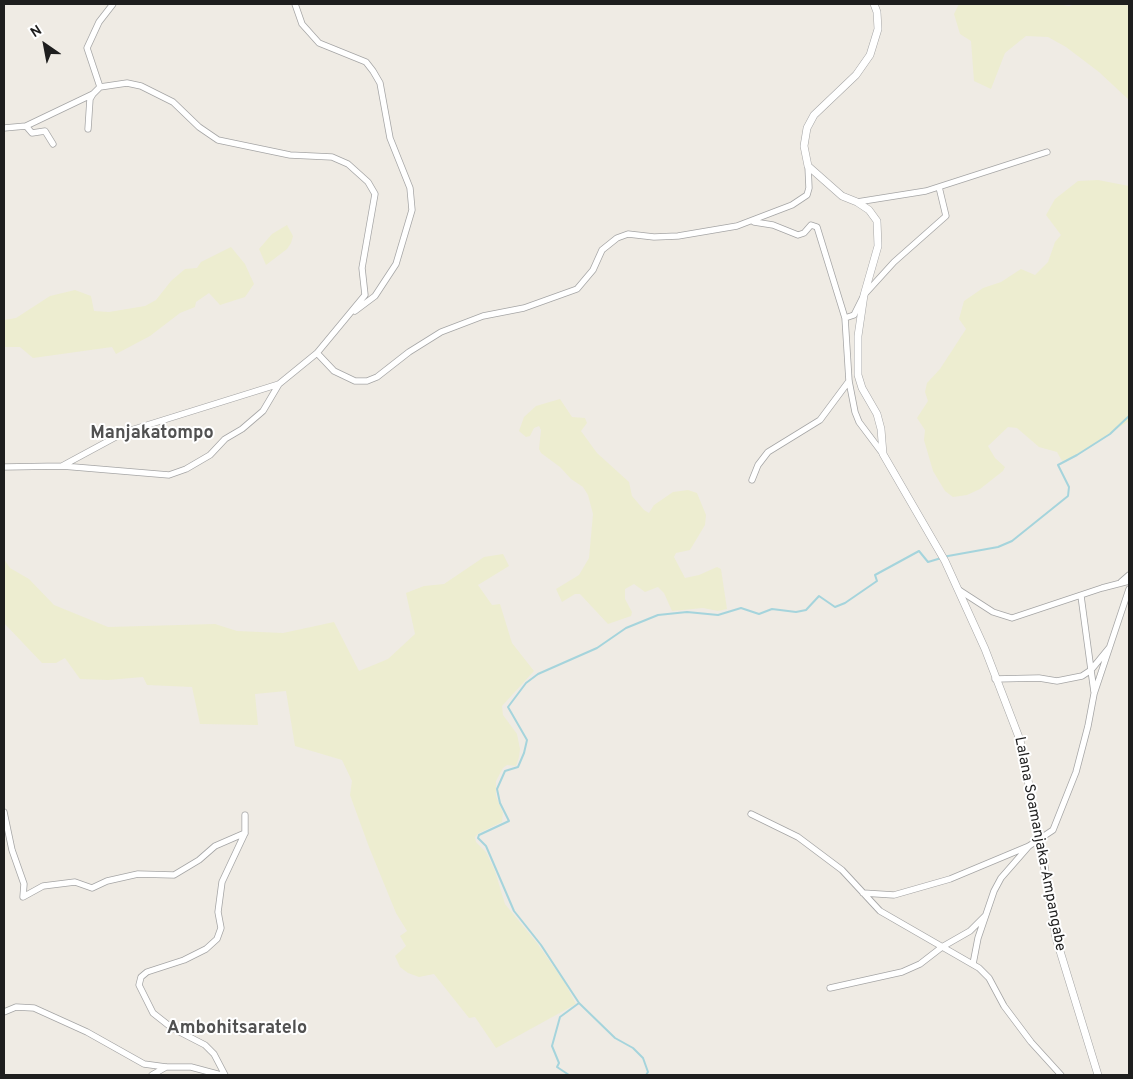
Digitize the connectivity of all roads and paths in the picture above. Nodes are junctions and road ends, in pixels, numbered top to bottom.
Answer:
1 (113, 4) edge
2 (295, 4) edge
3 (874, 4) edge
4 (100, 87) junction
5 (93, 94) junction
6 (26, 126) junction
7 (4, 128) edge
8 (88, 129) dead end
9 (53, 144) dead end
10 (1047, 152) dead end
11 (808, 166) junction
12 (939, 187) junction
13 (857, 202) junction
14 (752, 221) junction
15 (864, 295) junction
16 (351, 314) junction
17 (845, 318) junction
18 (317, 353) junction
19 (849, 381) junction
20 (279, 384) junction
21 (883, 454) junction
22 (62, 466) junction
23 (4, 467) edge
24 (752, 480) dead end
25 (1129, 575) edge
26 (1129, 581) edge
27 (1119, 583) junction
28 (1129, 589) edge
29 (959, 590) junction
30 (1081, 596) junction
31 (1112, 644) junction
32 (1091, 670) junction
33 (995, 679) junction
34 (1094, 694) junction
35 (4, 812) edge
36 (751, 814) dead end
37 (245, 816) dead end
38 (245, 833) junction
39 (1040, 840) junction
40 (1029, 846) junction
41 (863, 893) junction
42 (985, 916) junction
43 (942, 947) junction
44 (973, 964) junction
45 (830, 988) dead end
46 (4, 1012) edge
47 (166, 1067) junction
48 (152, 1075) edge
49 (223, 1075) edge
50 (1061, 1075) edge
51 (1098, 1075) edge

1 - 4 street
2 - 16 street
3 - 11 street
4 - 5 street
4 - 16 street
5 - 6 street
5 - 8 street
6 - 7 street
6 - 9 street
10 - 12 street
11 - 13 street
11 - 14 street
12 - 13 street
12 - 15 street
13 - 15 street
14 - 17 street
14 - 18 street
15 - 17 street
15 - 21 street
16 - 18 street
17 - 19 street
18 - 20 street
19 - 21 street
19 - 24 street
20 - 22 street
20 - 22 street
21 - 29 street, Lalana Soamanjaka-Ampangabe
22 - 23 street
25 - 27 street
26 - 27 street
27 - 30 street
28 - 31 street
29 - 30 street
29 - 33 street, Lalana Soamanjaka-Ampangabe
30 - 32 street
31 - 32 street
31 - 34 street
32 - 33 street
32 - 34 street
33 - 39 street, Lalana Soamanjaka-Ampangabe
34 - 39 street
35 - 38 street
36 - 41 street
37 - 38 street
38 - 49 street
39 - 40 street
39 - 51 street, Lalana Soamanjaka-Ampangabe
40 - 41 street
40 - 42 street
41 - 43 street
42 - 43 street
42 - 44 street
43 - 44 street
43 - 45 street
44 - 50 street
46 - 47 street
47 - 48 street
47 - 49 street

